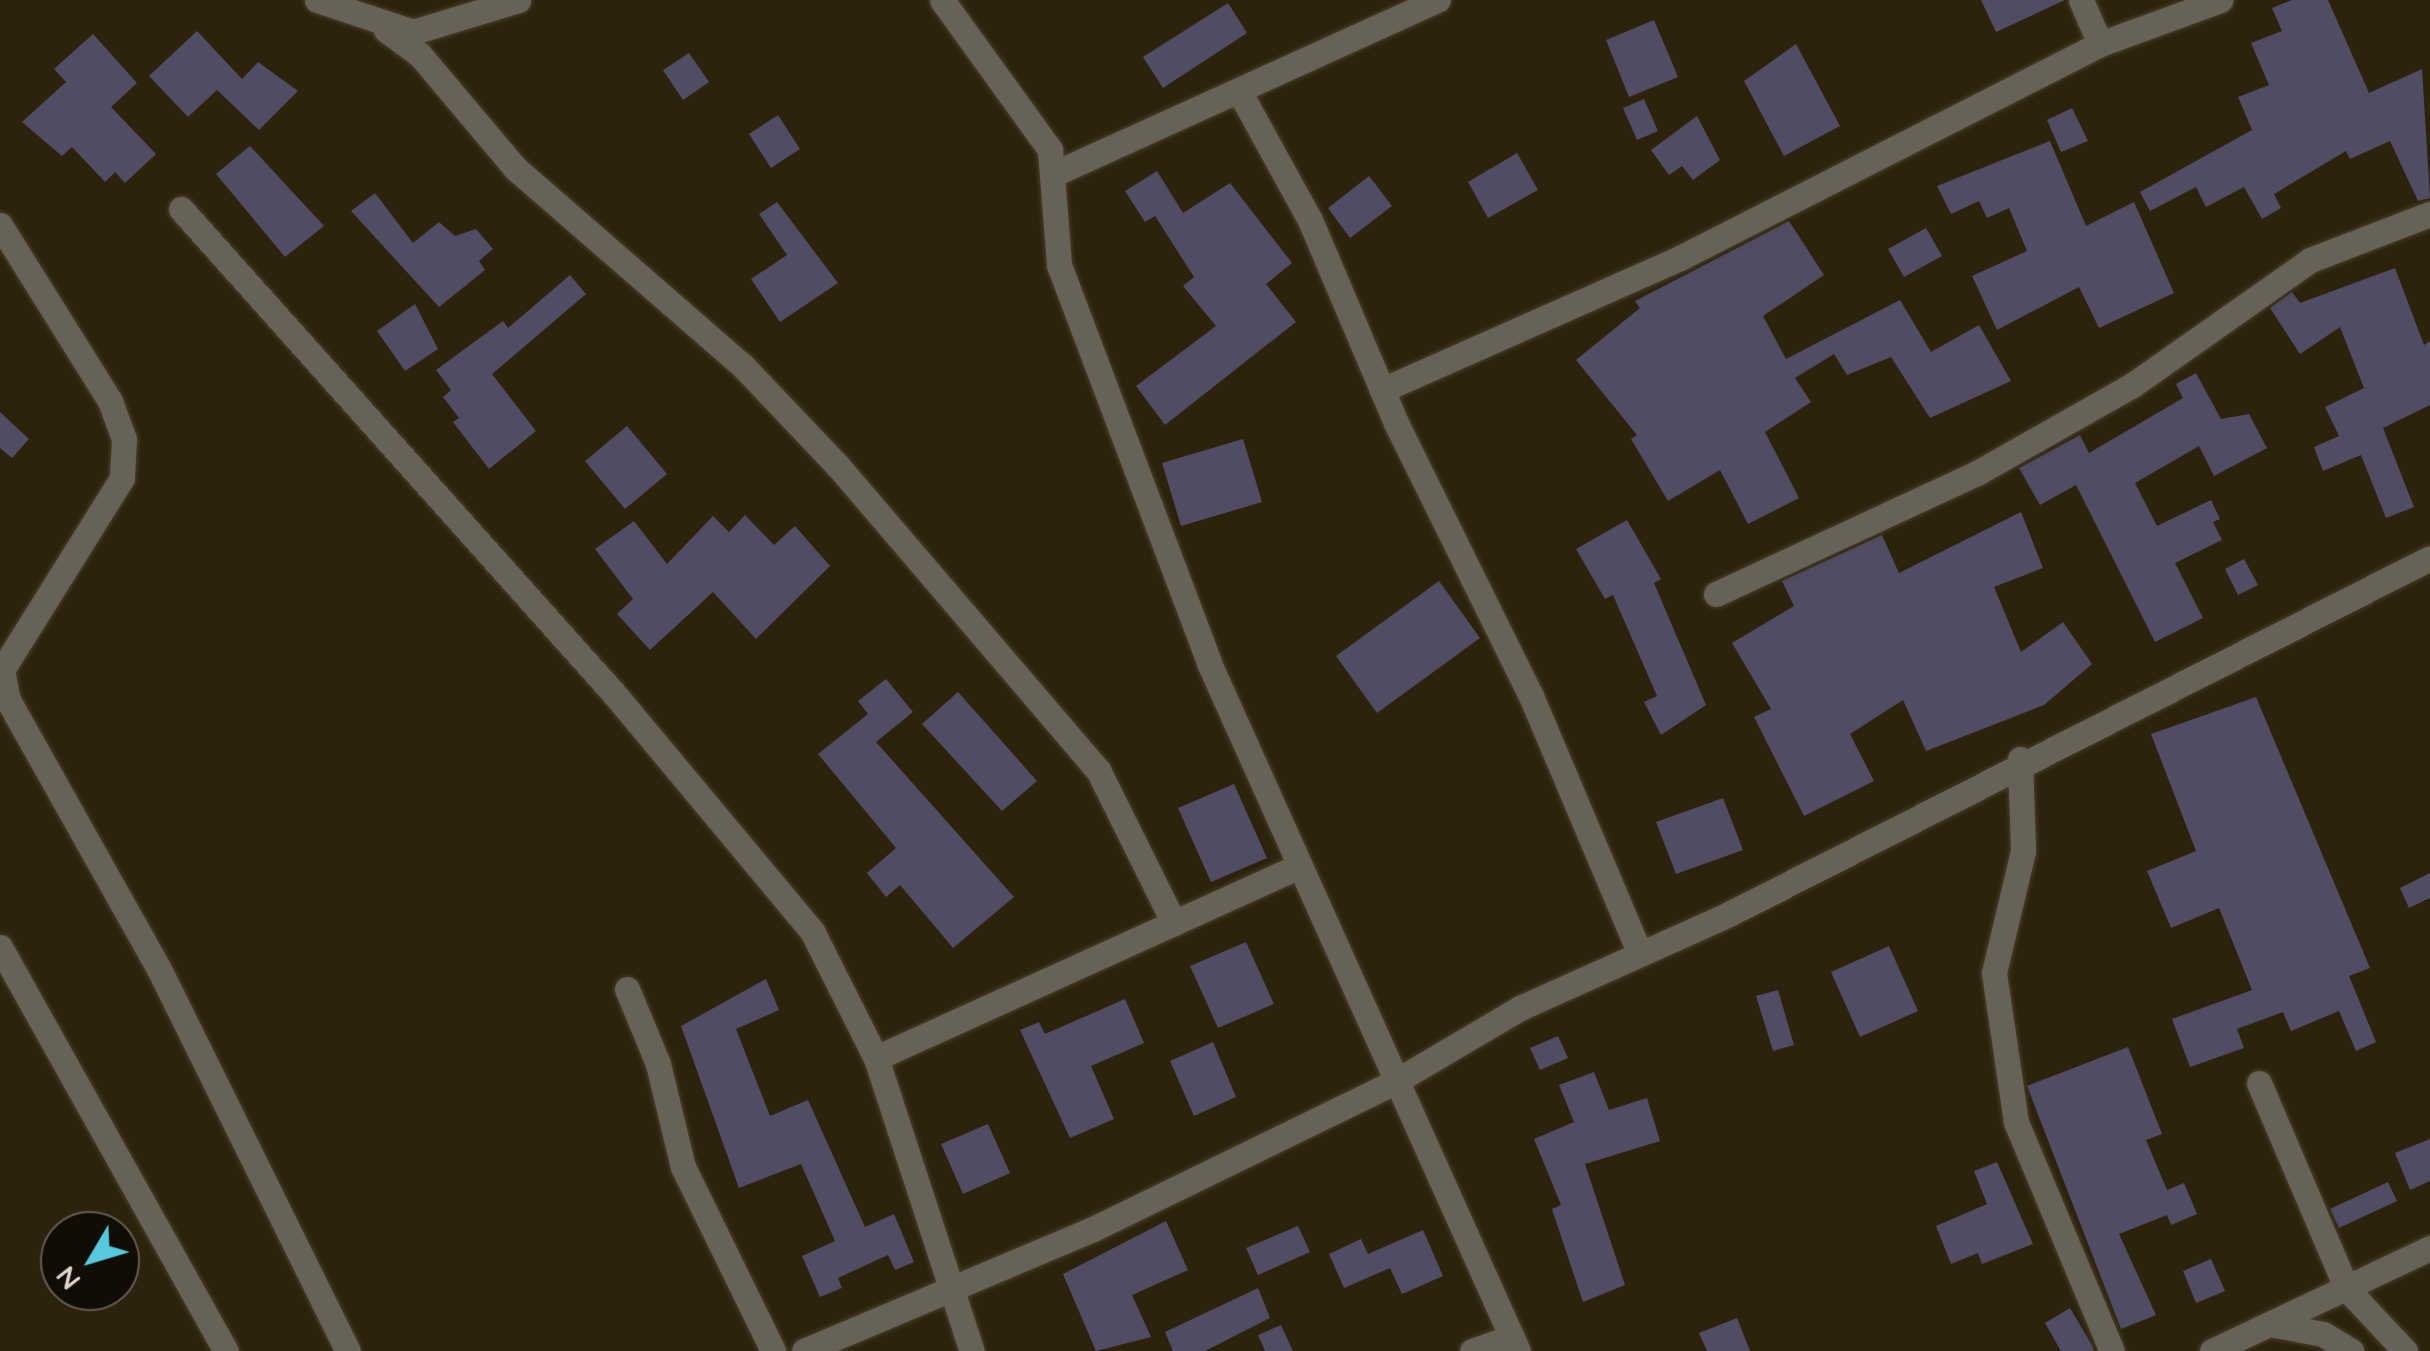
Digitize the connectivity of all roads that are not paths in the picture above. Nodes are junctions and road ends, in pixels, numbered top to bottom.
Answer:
1 (317, 0) edge
2 (518, 0) edge
3 (942, 0) edge
4 (1438, 0) edge
5 (2081, 0) edge
6 (2220, 0) edge
7 (386, 30) junction
8 (2100, 44) junction
9 (1238, 91) junction
10 (1058, 172) junction
11 (181, 209) dead end
12 (2430, 214) edge
13 (0, 224) edge
14 (1382, 390) junction
15 (2430, 558) edge
16 (1716, 594) dead end
17 (2020, 759) junction
18 (1300, 866) junction
19 (1174, 923) junction
20 (0, 947) edge
21 (1640, 954) junction
22 (627, 988) dead end
23 (876, 1058) junction
24 (1398, 1080) junction
25 (2259, 1083) dead end
26 (2430, 1248) edge
27 (948, 1286) junction
28 (2347, 1288) junction
29 (2270, 1324) junction
30 (1515, 1344) edge
31 (226, 1351) edge
32 (348, 1351) edge
33 (772, 1351) edge
34 (804, 1351) edge
35 (972, 1351) edge
36 (1472, 1351) edge
37 (2112, 1351) edge
38 (2212, 1351) edge
39 (2351, 1351) edge
40 (2405, 1351) edge

1 - 7 street
2 - 7 street
3 - 10 street
4 - 9 street
5 - 8 street
6 - 8 street
7 - 19 street
8 - 14 street
9 - 10 street
9 - 14 street
10 - 18 street
11 - 23 street
12 - 16 street
13 - 32 street
14 - 21 street
15 - 17 street
17 - 21 street
17 - 37 street
18 - 19 street
18 - 24 street
19 - 23 street
20 - 31 street
21 - 24 street
22 - 33 street
23 - 27 street
24 - 27 street
24 - 30 street
25 - 28 street
26 - 28 street
27 - 34 street
27 - 35 street
28 - 29 street
28 - 40 street
29 - 38 street
29 - 39 street
30 - 36 street

